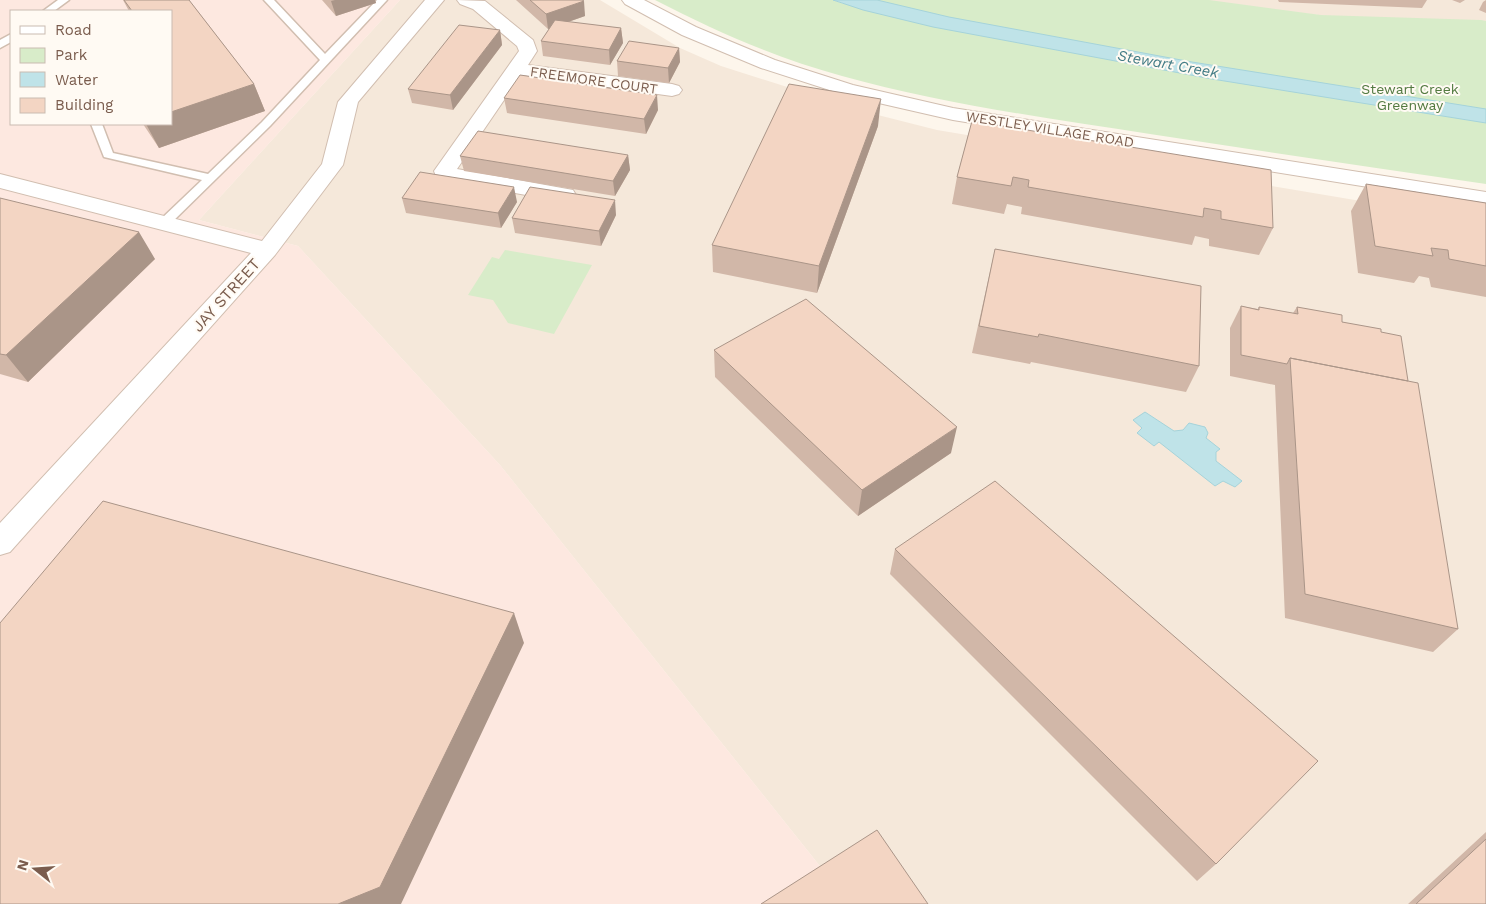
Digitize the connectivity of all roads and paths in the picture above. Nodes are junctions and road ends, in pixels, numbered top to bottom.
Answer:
1 (64, 0) edge
2 (269, 0) edge
3 (382, 0) edge
4 (435, 0) edge
5 (466, 0) edge
6 (631, 0) edge
7 (49, 10) edge
8 (326, 61) junction
9 (517, 69) junction
10 (672, 90) dead end
11 (97, 125) edge
12 (211, 178) junction
13 (0, 182) edge
14 (584, 198) edge
15 (1486, 199) edge
16 (164, 223) junction
17 (267, 250) junction
18 (0, 543) edge

1 - 7 lane
2 - 8 lane
3 - 8 lane
4 - 17 street
5 - 9 street
6 - 15 street, WESTLEY VILLAGE ROAD
8 - 12 lane
9 - 10 street, FREEMORE COURT
9 - 14 street
11 - 12 lane
12 - 16 lane
13 - 16 street, JAY STREET
16 - 17 street, JAY STREET
17 - 18 street, JAY STREET

